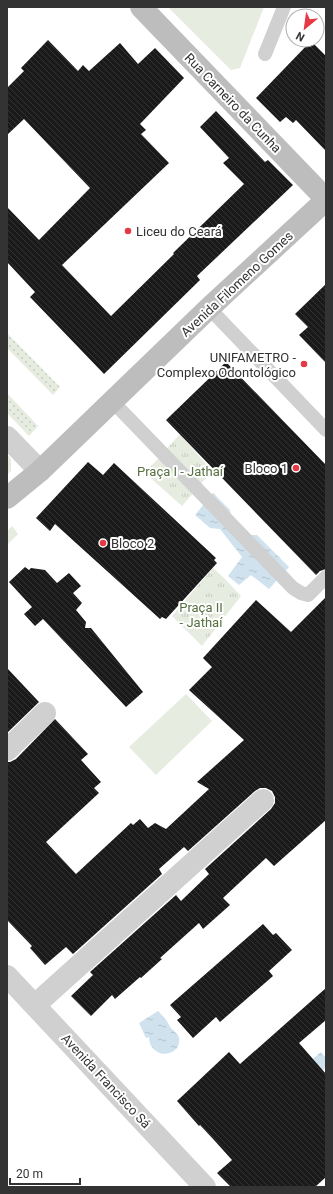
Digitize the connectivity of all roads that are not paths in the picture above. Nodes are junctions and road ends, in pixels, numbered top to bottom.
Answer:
1 (141, 7) edge
2 (284, 7) edge
3 (265, 54) dead end
4 (326, 199) edge
5 (209, 308) junction
6 (113, 402) junction
7 (326, 430) edge
8 (7, 436) edge
9 (40, 471) junction
10 (7, 498) edge
11 (326, 577) edge
12 (45, 713) dead end
13 (7, 750) edge
14 (263, 800) dead end
15 (7, 976) edge
16 (35, 1005) junction
17 (205, 1187) edge

1 - 4 street, Rua Carneiro da Cunha
2 - 3 lane
4 - 5 street, Avenida Filomeno Gomes
5 - 6 street, Avenida Filomeno Gomes
5 - 7 lane
6 - 9 street, Avenida Filomeno Gomes
6 - 11 lane
8 - 9 street
9 - 10 street, Avenida Filomeno Gomes
12 - 13 street
14 - 16 street
15 - 16 street, Avenida Francisco Sá
16 - 17 street, Avenida Francisco Sá

